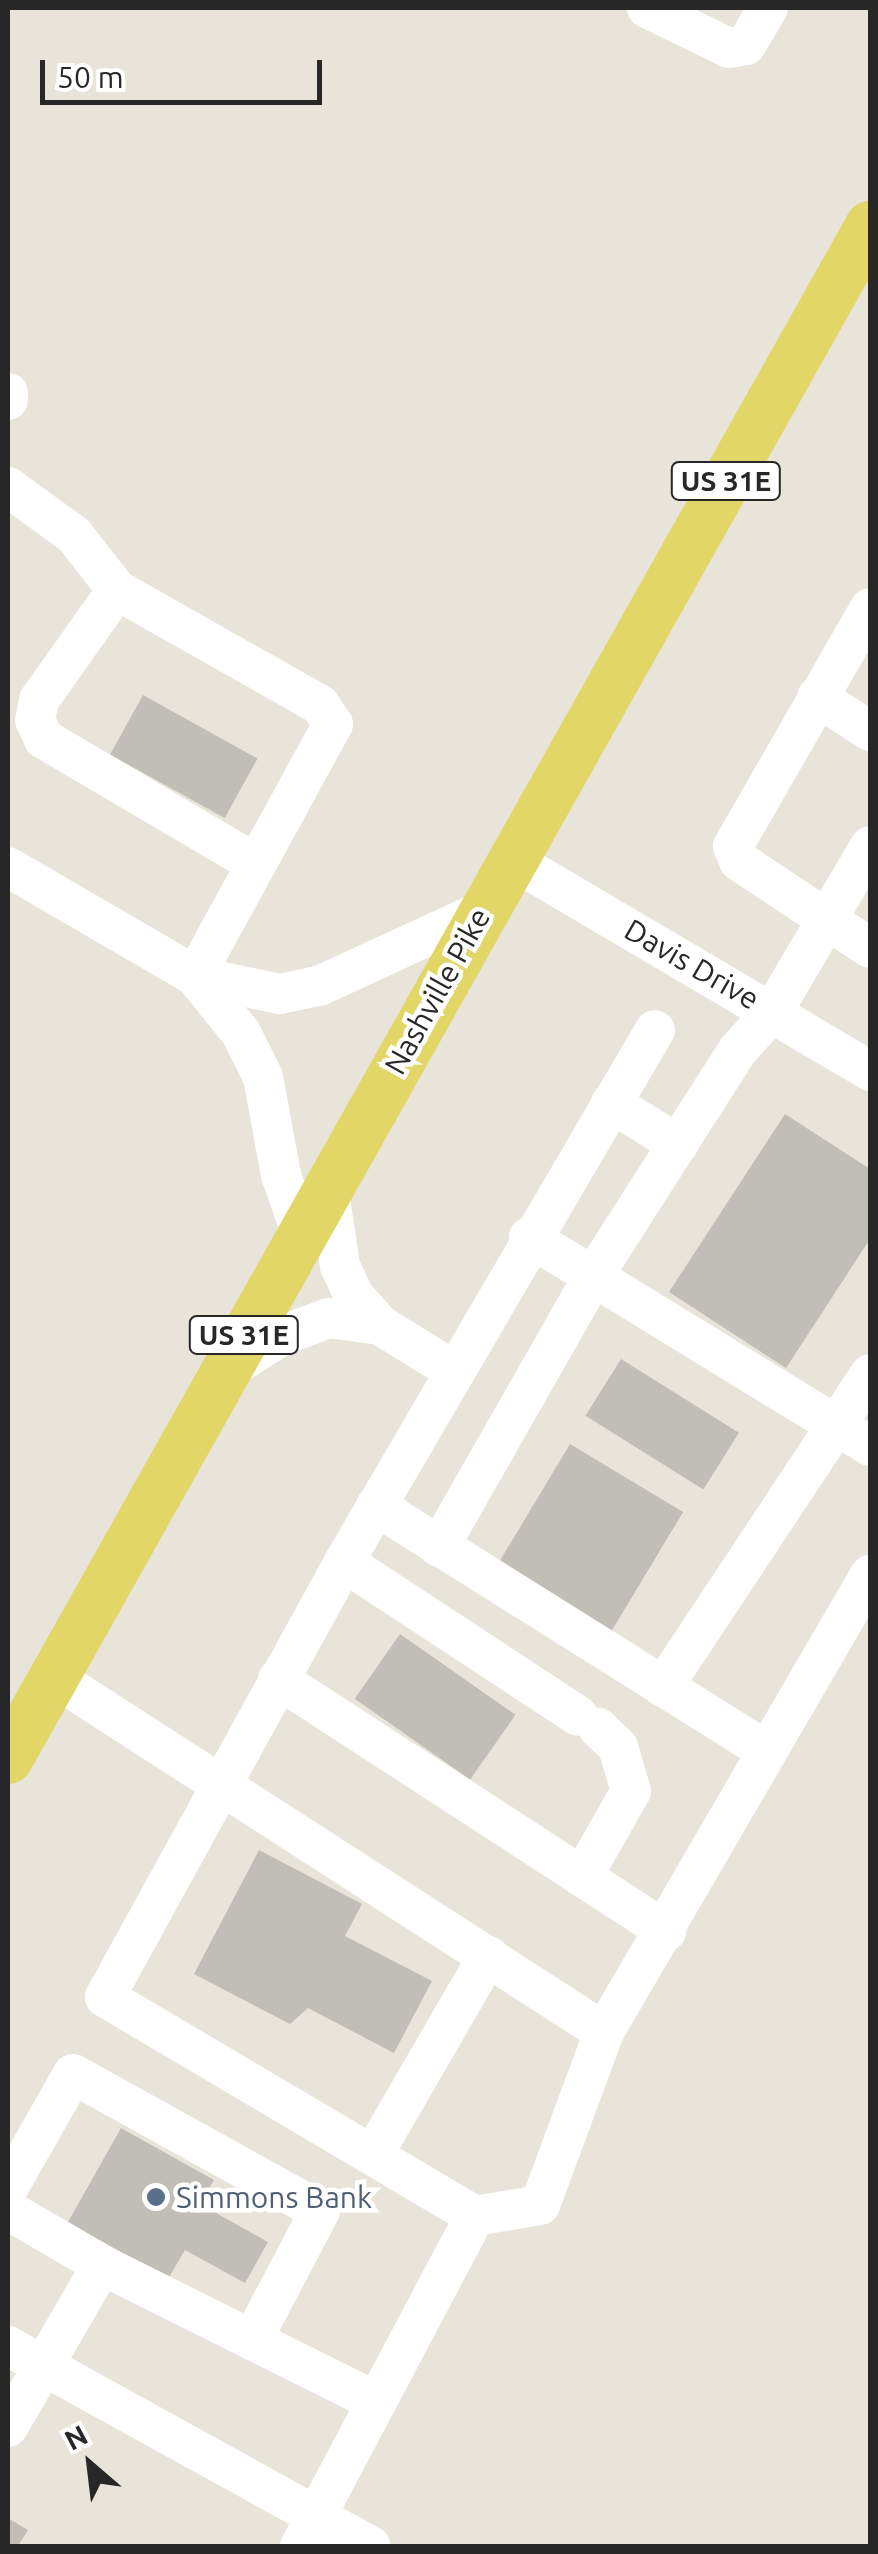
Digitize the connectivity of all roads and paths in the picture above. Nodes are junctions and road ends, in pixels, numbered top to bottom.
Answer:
1 (647, 8) edge
2 (768, 8) edge
3 (870, 226) edge
4 (8, 487) edge
5 (117, 590) junction
6 (870, 608) edge
7 (816, 697) junction
8 (870, 731) edge
9 (870, 846) edge
10 (512, 860) junction
11 (256, 864) junction
12 (8, 867) edge
13 (482, 911) junction
14 (826, 921) junction
15 (870, 948) edge
16 (195, 976) junction
17 (774, 1011) junction
18 (655, 1030) dead end
19 (870, 1071) edge
20 (610, 1103) junction
21 (678, 1144) junction
22 (328, 1184) junction
23 (302, 1232) junction
24 (529, 1237) junction
25 (594, 1276) junction
26 (380, 1325) junction
27 (454, 1370) junction
28 (222, 1373) junction
29 (870, 1374) edge
30 (838, 1423) junction
31 (870, 1446) edge
32 (376, 1506) junction
33 (439, 1548) junction
34 (344, 1562) junction
35 (870, 1574) edge
36 (52, 1676) junction
37 (278, 1678) junction
38 (663, 1687) junction
39 (767, 1751) junction
40 (8, 1758) edge
41 (220, 1782) junction
42 (582, 1878) junction
43 (666, 1931) junction
44 (488, 1956) junction
45 (604, 2032) junction
46 (374, 2153) junction
47 (8, 2188) edge
48 (8, 2210) edge
49 (474, 2216) junction
50 (102, 2265) junction
51 (252, 2340) junction
52 (8, 2346) edge
53 (44, 2366) junction
54 (378, 2402) junction
55 (8, 2427) edge
56 (309, 2532) edge
57 (371, 2546) edge

1 - 2 street
3 - 10 main road, Nashville Pike / US 31E
4 - 5 street
5 - 11 street
5 - 11 street
6 - 7 street
7 - 8 street
7 - 14 street
9 - 14 street
10 - 13 main road, Nashville Pike / US 31E
10 - 17 street, Davis Drive
11 - 16 street
12 - 16 street
13 - 16 street
13 - 22 main road, Nashville Pike / US 31E
14 - 15 street
14 - 17 street
16 - 23 street
17 - 19 street, Davis Drive
17 - 21 street
18 - 20 street
20 - 21 street
20 - 24 street
21 - 25 street
22 - 23 main road, Nashville Pike / US 31E
22 - 26 street
23 - 28 main road, Nashville Pike / US 31E
24 - 25 street
24 - 27 street
25 - 30 street
25 - 33 street
26 - 27 street
26 - 28 street
27 - 32 street
28 - 36 main road, Nashville Pike / US 31E
29 - 30 street
30 - 31 street
30 - 38 street
32 - 33 street
32 - 34 street
33 - 38 street
34 - 37 street
34 - 42 street
35 - 39 street
36 - 40 main road, Nashville Pike / US 31E
36 - 41 street
37 - 41 street
37 - 42 street
38 - 39 street
39 - 43 street
41 - 44 street
41 - 46 street
42 - 43 street
43 - 45 street
44 - 45 street
44 - 46 street
45 - 49 street
46 - 49 street
47 - 51 street
48 - 50 street
49 - 54 street
50 - 51 street
50 - 53 street
51 - 54 street
52 - 53 street
53 - 55 street
53 - 56 street
54 - 56 street
56 - 57 street

